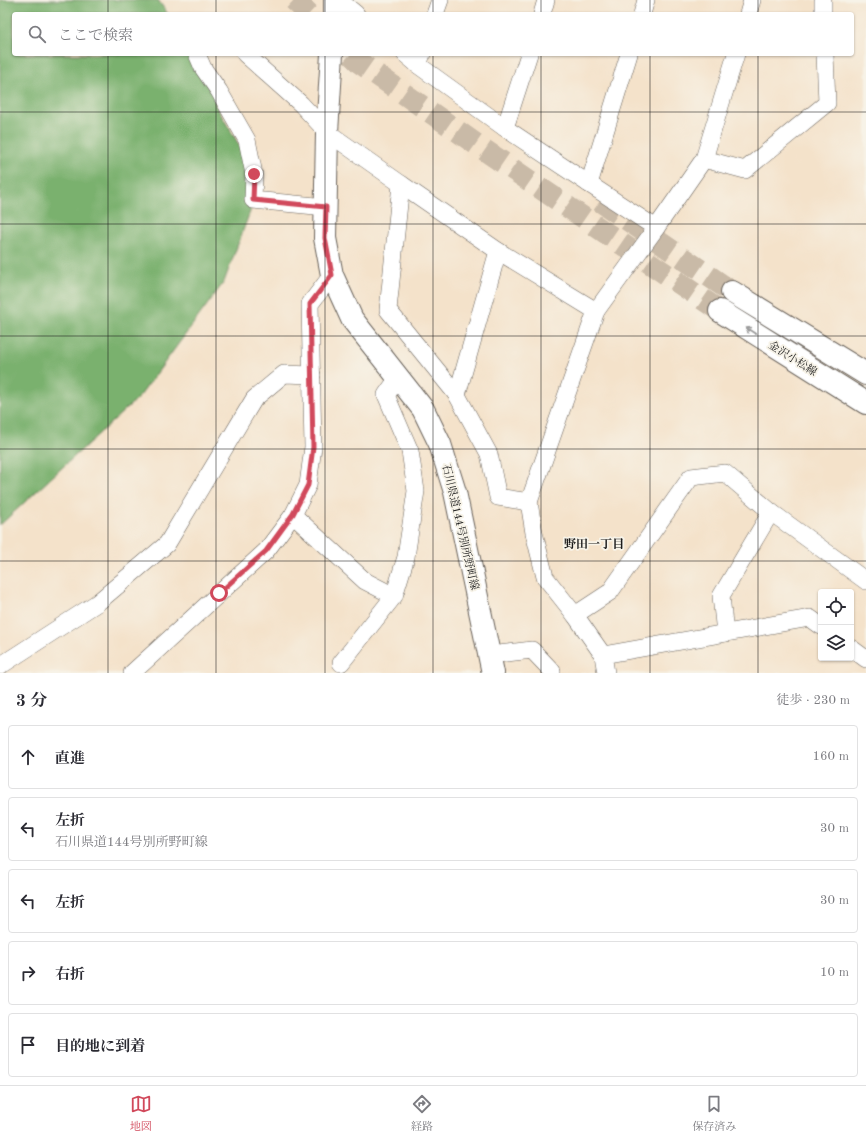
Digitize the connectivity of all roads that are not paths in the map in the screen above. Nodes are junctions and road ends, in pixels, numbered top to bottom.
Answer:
1 (335, 0) edge
2 (339, 0) edge
3 (440, 0) edge
4 (546, 0) edge
5 (646, 0) edge
6 (752, 0) edge
7 (823, 0) edge
8 (335, 12) edge
9 (354, 12) edge
10 (436, 12) edge
11 (543, 12) edge
12 (643, 12) edge
13 (749, 12) edge
14 (824, 12) edge
15 (198, 56) edge
16 (246, 56) edge
17 (332, 56) edge
18 (528, 56) edge
19 (628, 56) edge
20 (735, 56) edge
21 (825, 56) edge
22 (420, 59) edge
23 (505, 128) junction
24 (327, 132) junction
25 (704, 159) junction
26 (401, 184) junction
27 (589, 184) junction
28 (326, 207) junction
29 (656, 228) junction
30 (498, 251) junction
31 (332, 275) junction
32 (732, 292) tunnel mouth
33 (596, 311) junction
34 (720, 311) tunnel mouth
35 (816, 344) junction
36 (782, 351) junction
37 (866, 368) edge
38 (866, 374) edge
39 (312, 375) junction
40 (398, 378) junction
41 (456, 395) junction
42 (866, 403) edge
43 (866, 414) edge
44 (529, 502) junction
45 (771, 512) junction
46 (293, 514) junction
47 (866, 581) edge
48 (394, 596) junction
49 (575, 615) junction
50 (820, 625) edge
51 (726, 633) junction
52 (854, 650) edge
53 (603, 655) junction
54 (866, 659) edge
55 (341, 663) dead end
56 (491, 664) edge
57 (0, 666) edge
58 (132, 673) edge
59 (552, 673) edge
60 (606, 673) edge

1 - 8 main road
2 - 9 street
3 - 10 street
4 - 11 street
5 - 12 street
6 - 13 street
7 - 14 street
15 - 28 street
16 - 24 street
17 - 24 main road, 石川県道144号別所野町線
18 - 23 street
19 - 27 street
20 - 25 street
21 - 25 street
22 - 23 street
23 - 27 street
24 - 26 street
24 - 28 main road, 石川県道144号別所野町線
25 - 29 street
26 - 30 street
26 - 41 street
27 - 29 street
28 - 31 main road, 石川県道144号別所野町線
29 - 33 street
30 - 33 street
30 - 41 street
31 - 39 street
31 - 40 main road, 石川県道144号別所野町線
32 - 35 main road
33 - 44 street
36 -> 34 main road, 金沢小松線
35 - 37 main road
35 - 38 main road
36 - 42 main road, 金沢小松線
36 - 43 main road
39 - 46 street
39 - 57 street
40 - 48 street
40 - 56 main road, 石川県道144号別所野町線
41 - 44 street
44 - 49 street
45 - 47 street
45 - 49 street
45 - 51 street
46 - 48 street
46 - 58 street
48 - 55 street
49 - 53 street
50 - 51 street
51 - 53 street
52 - 54 street
53 - 60 street
56 - 59 street

